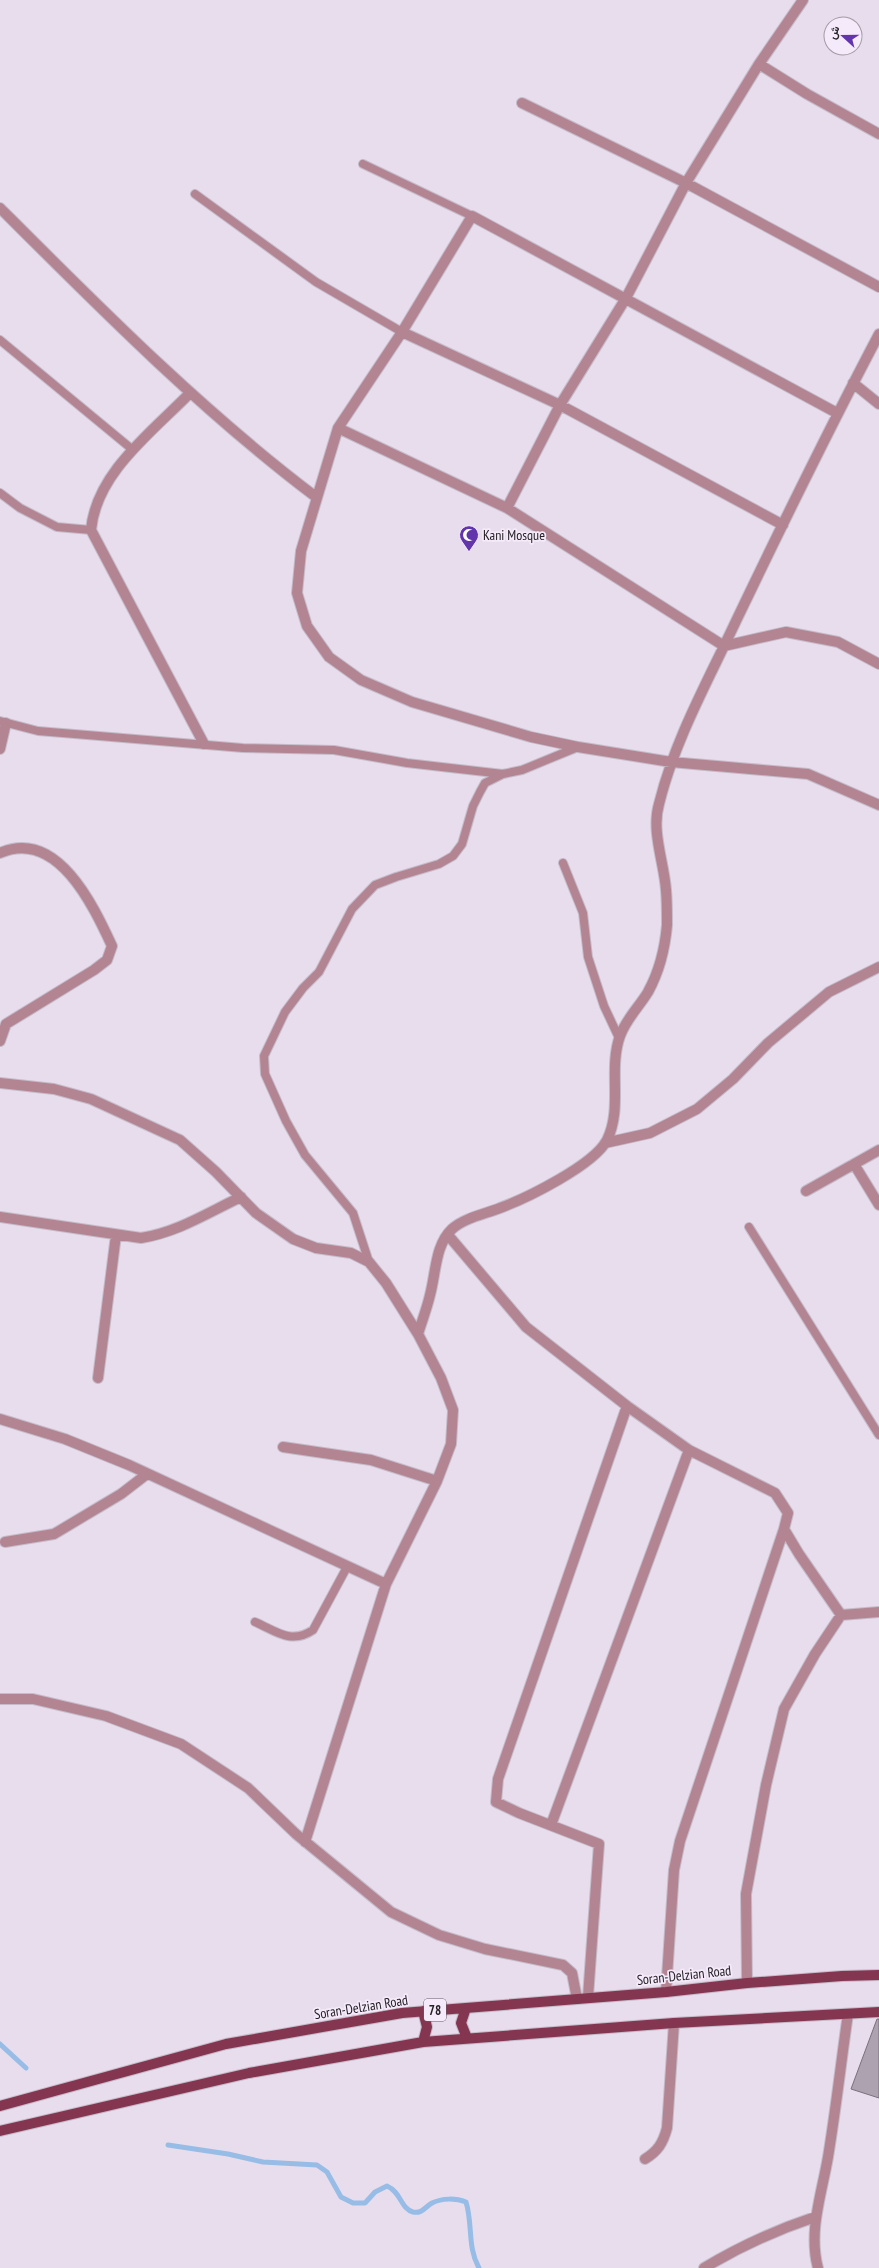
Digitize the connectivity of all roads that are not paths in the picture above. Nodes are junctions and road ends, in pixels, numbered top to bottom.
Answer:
1 (803, 0) edge
2 (759, 64) junction
3 (522, 103) dead end
4 (879, 134) edge
5 (364, 164) dead end
6 (686, 183) junction
7 (194, 194) dead end
8 (0, 208) edge
9 (472, 216) junction
10 (879, 287) edge
11 (626, 298) junction
12 (402, 332) junction
13 (879, 334) edge
14 (0, 340) edge
15 (853, 383) junction
16 (190, 393) junction
17 (879, 404) edge
18 (560, 406) junction
19 (838, 413) junction
20 (338, 428) junction
21 (134, 450) junction
22 (0, 493) edge
23 (316, 497) junction
24 (507, 508) junction
25 (783, 525) junction
26 (90, 530) junction
27 (724, 646) junction
28 (879, 664) edge
29 (3, 722) edge
30 (204, 744) junction
31 (578, 748) junction
32 (0, 749) edge
33 (671, 762) junction
34 (503, 774) junction
35 (879, 805) edge
36 (0, 853) edge
37 (564, 863) dead end
38 (879, 967) edge
39 (620, 1038) junction
40 (0, 1040) edge
41 (0, 1083) edge
42 (606, 1143) junction
43 (879, 1150) edge
44 (854, 1164) junction
45 (806, 1191) dead end
46 (241, 1197) junction
47 (879, 1205) edge
48 (0, 1217) edge
49 (749, 1227) dead end
50 (116, 1235) junction
51 (448, 1235) junction
52 (369, 1262) junction
53 (418, 1334) junction
54 (98, 1378) dead end
55 (627, 1406) junction
56 (0, 1419) edge
57 (879, 1435) edge
58 (283, 1447) dead end
59 (689, 1450) junction
60 (147, 1474) junction
61 (437, 1481) junction
62 (784, 1529) junction
63 (5, 1542) dead end
64 (347, 1567) junction
65 (386, 1584) junction
66 (879, 1612) edge
67 (841, 1615) junction
68 (255, 1622) dead end
69 (0, 1699) edge
70 (551, 1825) junction
71 (304, 1842) junction
72 (879, 1975) edge
73 (747, 1983) junction
74 (666, 1992) junction
75 (588, 1998) junction
76 (577, 1999) junction
77 (466, 2008) junction
78 (423, 2011) junction
79 (879, 2012) edge
80 (848, 2014) junction
81 (674, 2023) junction
82 (467, 2038) junction
83 (423, 2042) junction
84 (0, 2106) edge
85 (0, 2131) edge
86 (644, 2159) dead end
87 (815, 2217) junction
88 (704, 2268) edge
89 (818, 2268) edge

1 - 2 street
2 - 4 street
2 - 6 street
3 - 6 street
5 - 9 lane
6 - 10 street
6 - 11 street
7 - 12 lane
8 - 16 street
9 - 11 street
9 - 12 street
11 - 18 street
11 - 19 street
12 - 18 street
12 - 20 street
13 - 15 street
14 - 21 lane
15 - 17 street
15 - 19 street
16 - 21 street
16 - 23 street
18 - 24 street
18 - 25 street
19 - 25 street
20 - 23 street
20 - 24 street
21 - 26 street
22 - 26 lane
23 - 31 street
24 - 27 street
25 - 27 street
26 - 30 street
27 - 28 street
27 - 33 street
29 - 30 lane
29 - 32 street
30 - 34 lane
31 - 33 street
31 - 34 lane
33 - 35 street
33 - 39 street
34 - 52 lane
36 - 40 street
37 - 39 lane
38 - 42 street
39 - 42 street
41 - 46 street
42 - 51 street
43 - 44 street
44 - 45 street
44 - 47 street
46 - 50 street
46 - 52 street
48 - 50 street
49 - 57 lane
50 - 54 street
51 - 53 street
51 - 55 street
52 - 53 street
53 - 61 street
55 - 59 street
55 - 70 street
56 - 60 street
58 - 61 street
59 - 62 street
59 - 70 street
60 - 63 street
60 - 64 street
61 - 65 street
62 - 67 street
62 - 74 street
64 - 65 street
64 - 68 lane
65 - 71 street
66 - 67 street
67 - 73 street
69 - 71 street
70 - 75 street
71 - 76 street
72 - 73 main road, Soran-Delzian Road / 78
73 - 74 main road, Soran-Delzian Road / 78
74 - 75 main road, Soran-Delzian Road / 78
75 - 76 main road, Soran-Delzian Road / 78
76 - 77 main road, Soran-Delzian Road / 78
77 - 78 main road, Soran-Delzian Road / 78
77 - 82 main road
78 - 83 main road
78 - 84 main road, Soran-Delzian Road / 78
79 - 80 main road, 78
80 - 81 main road, 78
80 - 87 street
81 - 82 main road, 78
81 - 86 street
82 - 83 main road, 78
83 - 85 main road, 78
87 - 88 street
87 - 89 street

